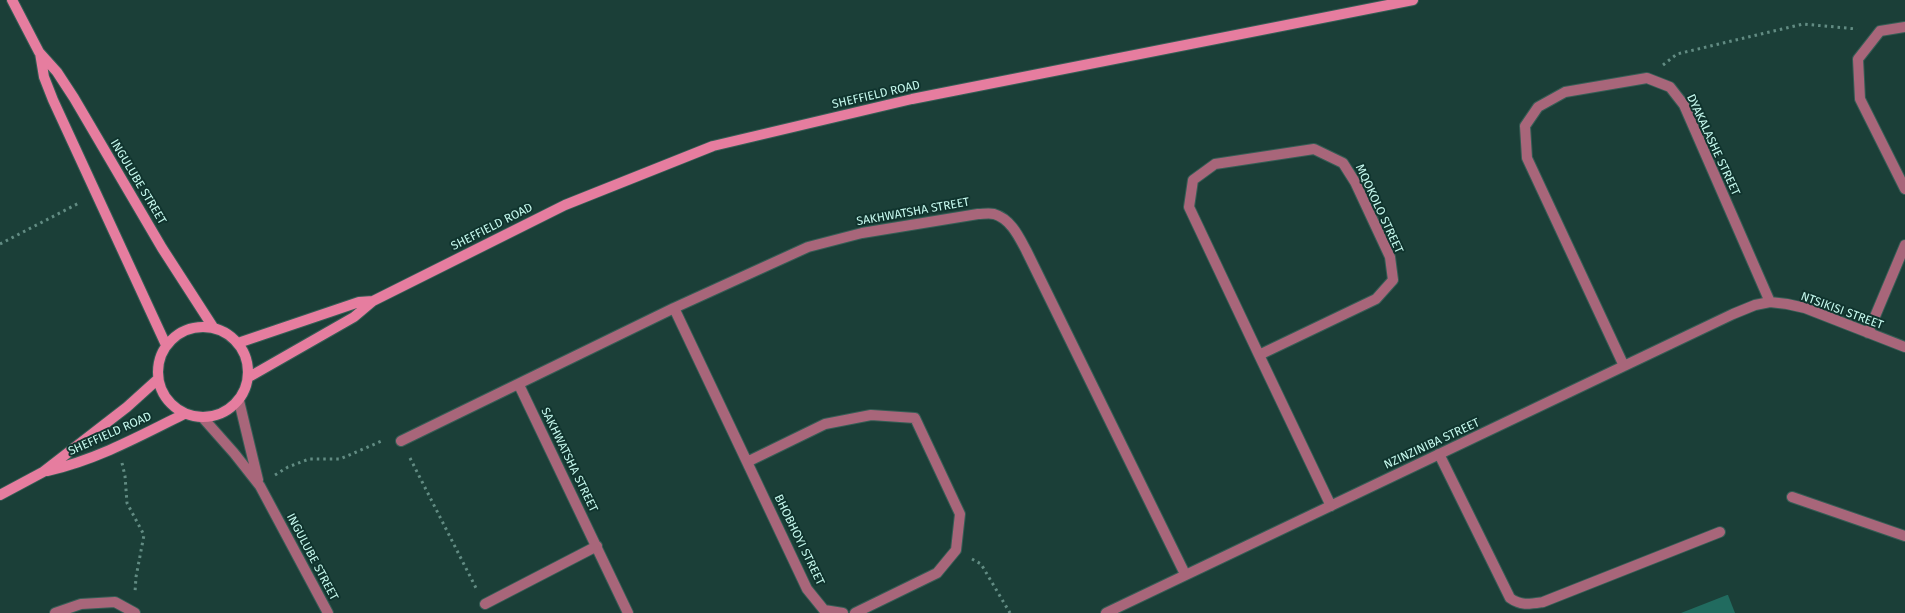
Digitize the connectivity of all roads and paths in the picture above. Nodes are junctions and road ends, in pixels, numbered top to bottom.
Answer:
1 (12, 0) edge
2 (1413, 0) edge
3 (1905, 27) edge
4 (1880, 31) junction
5 (40, 52) junction
6 (1648, 78) junction
7 (1905, 189) edge
8 (96, 193) junction
9 (0, 244) edge
10 (1905, 245) edge
11 (373, 302) junction
12 (1770, 302) junction
13 (674, 308) junction
14 (213, 327) junction
15 (1868, 333) junction
16 (238, 343) junction
17 (166, 345) junction
18 (1905, 348) edge
19 (1259, 356) junction
20 (1624, 366) junction
21 (249, 377) junction
22 (158, 379) junction
23 (519, 385) junction
24 (239, 401) junction
25 (184, 414) junction
26 (202, 418) junction
27 (401, 441) junction
28 (118, 446) junction
29 (1440, 454) junction
30 (747, 462) junction
31 (43, 472) junction
32 (260, 486) junction
33 (0, 495) edge
34 (1792, 497) dead end
35 (1331, 506) junction
36 (1720, 532) dead end
37 (1905, 536) edge
38 (597, 546) junction
39 (956, 550) junction
40 (1185, 574) junction
41 (485, 604) joint
42 (55, 613) edge
43 (134, 613) edge
44 (328, 613) edge
45 (628, 613) edge
46 (843, 613) edge
47 (855, 613) edge
48 (1010, 613) edge
49 (1106, 613) edge

1 - 5 street, INGULUBE STREET
2 - 11 street, SHEFFIELD ROAD
3 - 4 street
4 - 6 path
4 - 7 street
5 - 8 street, INGULUBE STREET
5 - 14 street, INGULUBE STREET
6 - 12 street, DYAKALASHE STREET
6 - 20 street
8 - 9 path
8 - 17 street, INGULUBE STREET
10 - 15 street
11 - 16 street, SHEFFIELD ROAD
11 - 21 street, SHEFFIELD ROAD
12 - 15 street, NTSIKISI STREET
12 - 20 street, NZINZINIBA STREET
13 - 23 street, SAKHWATSHA STREET
13 - 30 street, BHOBHOYI STREET
13 - 40 street, SAKHWATSHA STREET
14 - 16 street
14 - 17 street
15 - 18 street, NTSIKISI STREET
16 - 21 street
17 - 22 street
19 - 19 street, MQOKOLO STREET
19 - 35 street, MQOKOLO STREET
20 - 29 street, NZINZINIBA STREET
21 - 24 street
22 - 25 street
22 - 31 street, SHEFFIELD ROAD
23 - 27 street, SAKHWATSHA STREET
23 - 38 street, SAKHWATSHA STREET
24 - 26 street
24 - 32 street, INGULUBE STREET
25 - 26 street
25 - 28 street, SHEFFIELD ROAD
26 - 32 street, INGULUBE STREET
27 - 32 path
27 - 41 path
28 - 31 street, SHEFFIELD ROAD
28 - 43 path
29 - 35 street, NZINZINIBA STREET
29 - 36 street
30 - 39 street
30 - 46 street, BHOBHOYI STREET
31 - 33 street, SHEFFIELD ROAD
32 - 44 street, INGULUBE STREET
34 - 37 street
35 - 40 street, NZINZINIBA STREET
38 - 41 street
38 - 45 street, SAKHWATSHA STREET
39 - 47 street
39 - 48 path
40 - 49 street, NZINZINIBA STREET
42 - 43 street

